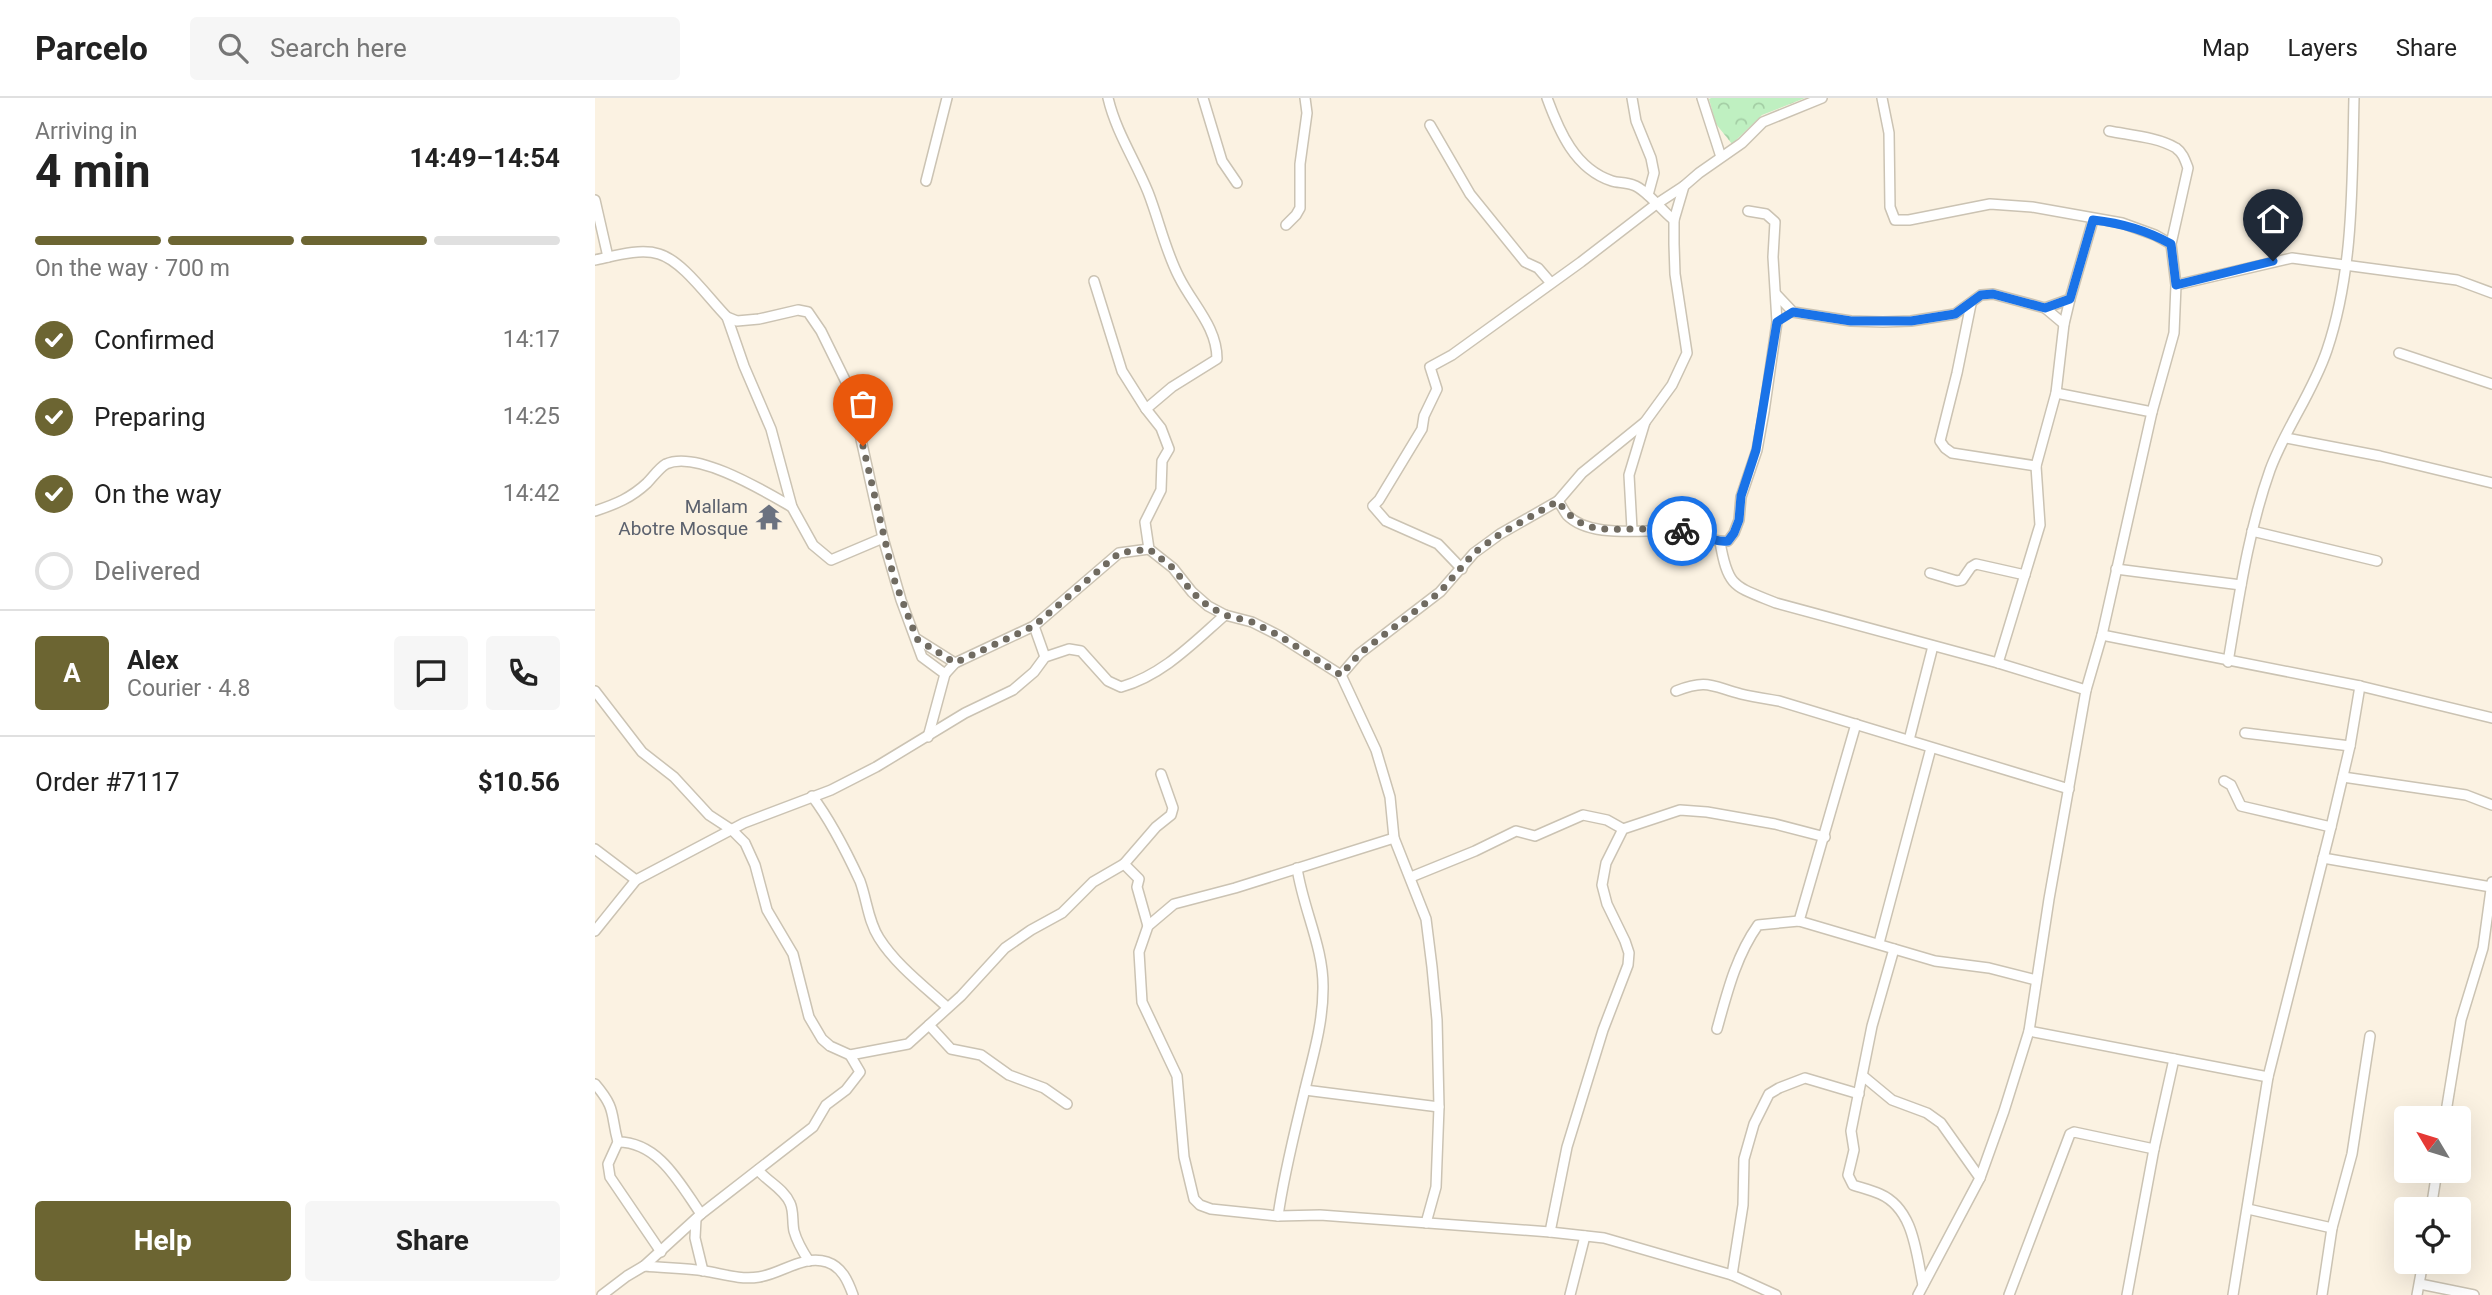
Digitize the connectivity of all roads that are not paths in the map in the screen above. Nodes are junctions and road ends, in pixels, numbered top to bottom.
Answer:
1 (947, 98) edge
2 (1108, 98) edge
3 (1203, 98) edge
4 (1304, 98) edge
5 (1547, 98) edge
6 (1632, 98) edge
7 (1702, 98) edge
8 (1822, 98) edge
9 (1882, 98) edge
10 (2354, 98) edge
11 (1430, 125) dead end
12 (2109, 131) dead end
13 (1721, 157) junction
14 (926, 181) dead end
15 (1237, 183) dead end
16 (1684, 186) junction
17 (1648, 195) junction
18 (595, 200) edge
19 (1655, 205) junction
20 (1748, 211) dead end
21 (1674, 220) junction
22 (2093, 220) junction
23 (1286, 225) dead end
24 (2171, 244) junction
25 (608, 257) junction
26 (595, 260) edge
27 (2347, 266) junction
28 (1094, 281) dead end
29 (1551, 283) junction
30 (2176, 285) junction
31 (2492, 293) edge
32 (1776, 294) junction
33 (2070, 299) junction
34 (1971, 304) junction
35 (2045, 308) junction
36 (1793, 312) junction
37 (727, 317) junction
38 (1777, 322) junction
39 (2064, 324) junction
40 (2399, 353) dead end
41 (2492, 384) edge
42 (2056, 393) junction
43 (1146, 409) junction
44 (2152, 412) junction
45 (1645, 422) junction
46 (2285, 438) junction
47 (2036, 466) junction
48 (2492, 483) edge
49 (1558, 501) junction
50 (792, 507) junction
51 (595, 511) edge
52 (1632, 529) junction
53 (2252, 531) junction
54 (883, 538) junction
55 (1720, 542) junction
56 (1149, 549) junction
57 (2377, 561) dead end
58 (1462, 569) junction
59 (2116, 569) junction
60 (1930, 573) dead end
61 (2025, 575) junction
62 (2241, 585) junction
63 (1225, 615) junction
64 (1034, 626) junction
65 (2102, 635) junction
66 (917, 639) junction
67 (1933, 646) junction
68 (1045, 657) junction
69 (2228, 662) junction
70 (955, 663) junction
71 (1998, 663) junction
72 (945, 674) junction
73 (1341, 675) junction
74 (2360, 686) junction
75 (2087, 690) junction
76 (595, 691) edge
77 (1676, 691) dead end
78 (2492, 718) edge
79 (1856, 724) junction
80 (2245, 733) dead end
81 (927, 737) junction
82 (1909, 740) junction
83 (2350, 746) junction
84 (1931, 748) junction
85 (1161, 774) dead end
86 (2343, 777) junction
87 (2224, 781) dead end
88 (2069, 789) junction
89 (812, 796) junction
90 (2492, 805) edge
91 (2331, 827) junction
92 (1623, 828) junction
93 (733, 830) junction
94 (1394, 838) junction
95 (1825, 838) junction
96 (595, 849) edge
97 (2323, 858) junction
98 (1124, 864) junction
99 (1297, 868) junction
100 (1411, 877) junction
101 (636, 880) junction
102 (2491, 884) edge
103 (1799, 921) junction
104 (1148, 926) junction
105 (595, 931) edge
106 (1879, 943) junction
107 (1894, 949) junction
108 (2487, 949) edge
109 (2036, 980) junction
110 (947, 1007) junction
111 (929, 1026) junction
112 (1717, 1029) dead end
113 (2029, 1031) junction
114 (2370, 1036) dead end
115 (850, 1055) junction
116 (2173, 1059) junction
117 (1863, 1076) junction
118 (2269, 1077) junction
119 (595, 1084) edge
120 (1305, 1090) junction
121 (1859, 1094) junction
122 (1067, 1104) dead end
123 (2447, 1106) edge
124 (1439, 1107) junction
125 (618, 1142) junction
126 (2154, 1149) junction
127 (758, 1170) junction
128 (1980, 1178) junction
129 (2248, 1209) junction
130 (1278, 1216) junction
131 (699, 1217) junction
132 (1426, 1223) junction
133 (2332, 1228) junction
134 (1550, 1232) junction
135 (1585, 1237) junction
136 (661, 1252) junction
137 (809, 1261) junction
138 (645, 1266) junction
139 (703, 1271) junction
140 (2421, 1274) edge
141 (1732, 1275) junction
142 (2420, 1284) junction
143 (1923, 1285) junction
144 (602, 1295) edge
145 (853, 1295) edge
146 (1570, 1295) edge
147 (1776, 1295) edge
148 (1917, 1295) edge
149 (2009, 1295) edge
150 (2127, 1295) edge
151 (2232, 1295) edge
152 (2322, 1295) edge
153 (2417, 1295) edge
154 (2474, 1295) edge

1 - 14 street
2 - 43 street
3 - 15 street
4 - 23 street
5 - 17 street
6 - 17 street
7 - 13 street
8 - 13 street
9 - 22 street
10 - 27 street
11 - 29 street
12 - 24 street
13 - 16 street
16 - 19 street
16 - 21 street
17 - 19 street
18 - 25 street
19 - 21 street
19 - 29 street
20 - 32 street
21 - 45 street
22 - 24 street
22 - 33 street
24 - 30 street
25 - 26 street
25 - 37 street
27 - 30 street
27 - 31 street
27 - 46 street
28 - 43 street
29 - 58 street
30 - 44 street
32 - 36 street
32 - 38 street
33 - 35 street
33 - 39 street
34 - 35 street
34 - 36 street
34 - 47 street
35 - 39 street
36 - 38 street
37 - 50 street
37 - 54 street
38 - 55 street
39 - 42 street
40 - 41 street
42 - 44 street
42 - 47 street
43 - 56 street
44 - 59 street
45 - 49 street
45 - 52 street
46 - 48 street
46 - 53 street
47 - 61 street
49 - 52 street
49 - 58 street
50 - 51 street
50 - 54 street
52 - 55 street
53 - 57 street
53 - 62 street
54 - 66 street
55 - 67 street
56 - 63 street
56 - 64 street
58 - 73 street
59 - 62 street
59 - 65 street
60 - 61 street
61 - 71 street
62 - 69 street
63 - 68 street
63 - 73 street
64 - 68 street
64 - 70 street
65 - 69 street
65 - 75 street
66 - 70 street
66 - 72 street
67 - 71 street
67 - 82 street
68 - 81 street
69 - 74 street
70 - 72 street
71 - 75 street
72 - 81 street
73 - 94 street
74 - 78 street
74 - 83 street
75 - 88 street
76 - 93 street
77 - 79 street
79 - 82 street
79 - 95 street
80 - 83 street
81 - 89 street
82 - 84 street
83 - 86 street
84 - 88 street
84 - 106 street
85 - 98 street
86 - 90 street
86 - 91 street
87 - 91 street
88 - 109 street
89 - 93 street
89 - 110 street
91 - 97 street
92 - 95 street
92 - 100 street
92 - 134 street
93 - 101 street
93 - 115 street
94 - 99 street
94 - 100 street
95 - 103 street
96 - 101 street
97 - 102 street
97 - 118 street
98 - 104 street
98 - 110 street
99 - 104 street
99 - 120 street
100 - 124 street
101 - 105 street
102 - 108 street
103 - 106 street
103 - 112 street
104 - 130 street
106 - 107 street
107 - 109 street
107 - 117 street
108 - 123 street
109 - 113 street
110 - 111 street
111 - 115 street
111 - 122 street
113 - 116 street
113 - 128 street
114 - 133 street
115 - 127 street
116 - 118 street
116 - 126 street
117 - 121 street
117 - 128 street
118 - 129 street
119 - 125 street
120 - 124 street
120 - 130 street
121 - 141 street
121 - 143 street
124 - 132 street
125 - 131 street
125 - 136 street
126 - 149 street
126 - 150 street
127 - 131 street
127 - 137 street
128 - 143 street
129 - 133 street
129 - 151 street
130 - 132 street
131 - 136 street
131 - 139 street
132 - 134 street
133 - 152 street
134 - 135 street
135 - 141 street
135 - 146 street
136 - 138 street
137 - 139 street
137 - 145 street
138 - 139 street
138 - 144 street
140 - 142 street
141 - 147 street
142 - 153 street
142 - 154 street
143 - 148 street

